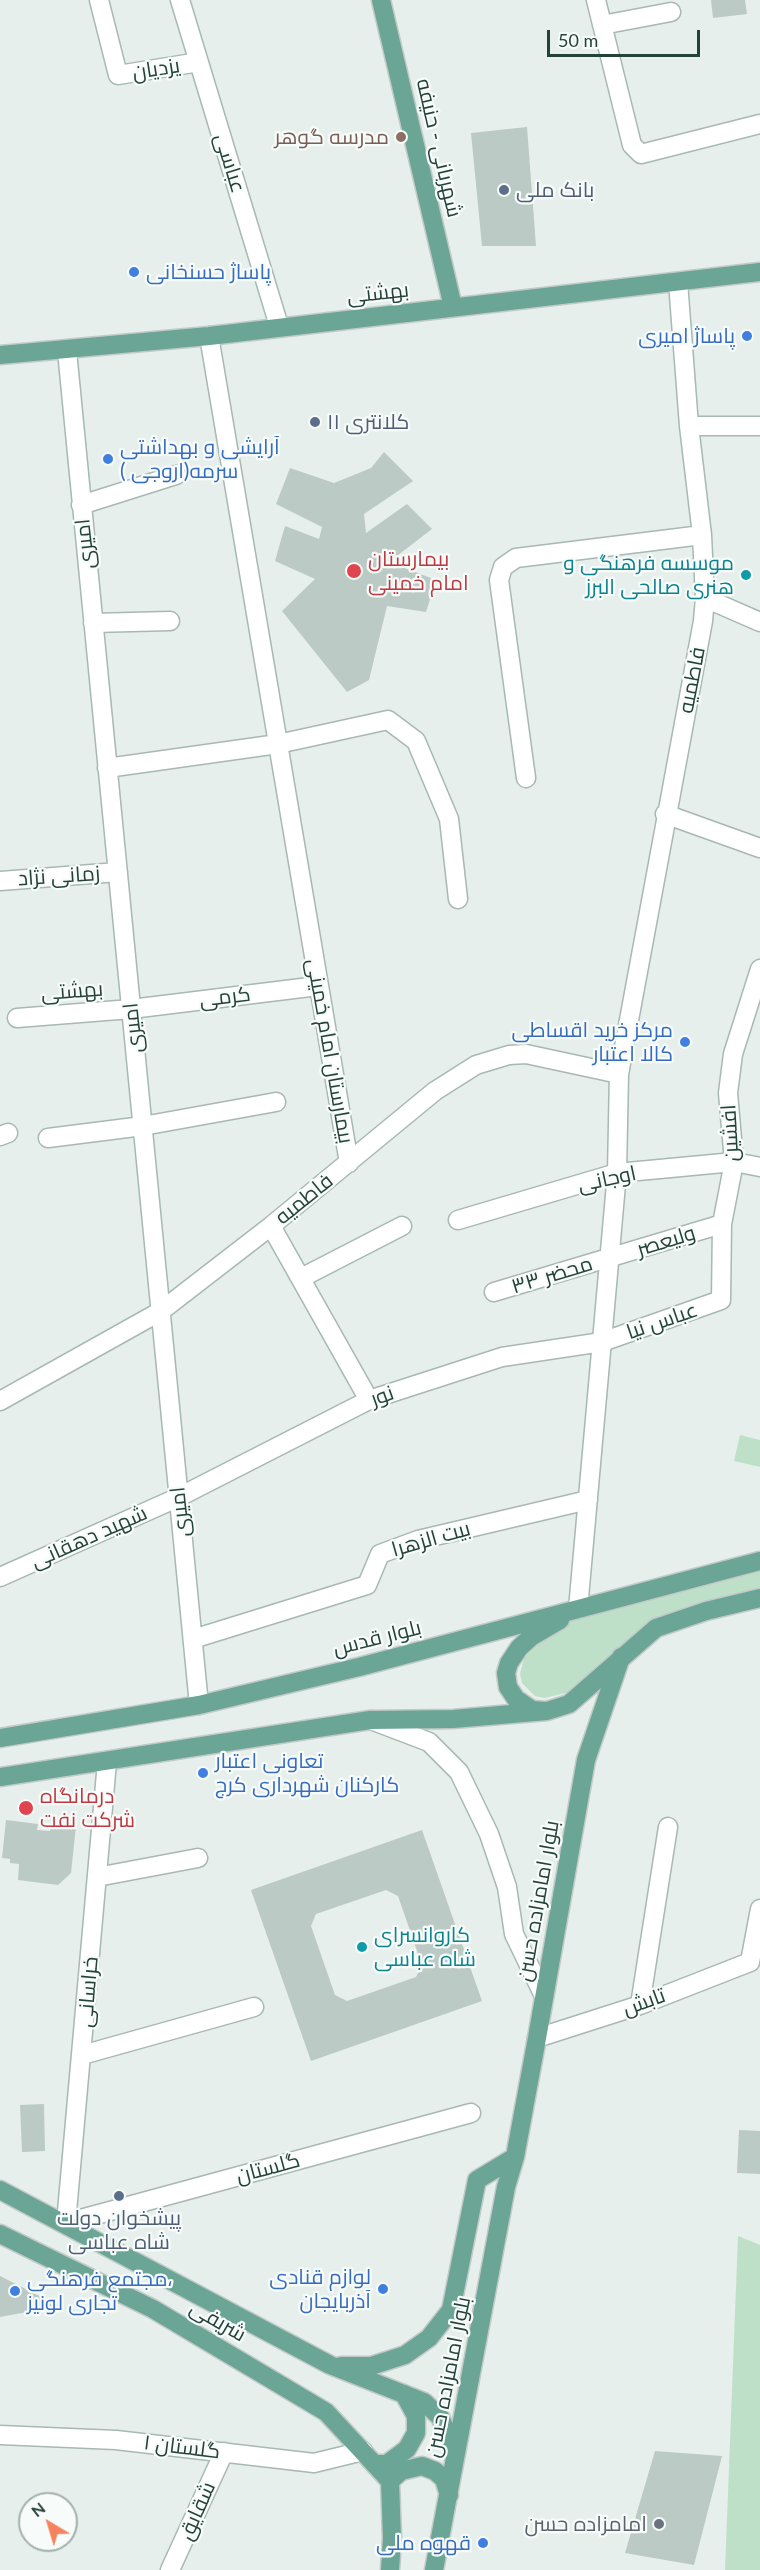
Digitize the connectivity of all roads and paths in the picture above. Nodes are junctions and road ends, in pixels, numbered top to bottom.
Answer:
1 (99, 0) edge
2 (180, 0) edge
3 (381, 0) edge
4 (596, 0) edge
5 (671, 12) dead end
6 (602, 26) junction
7 (199, 62) junction
8 (760, 124) edge
9 (760, 272) edge
10 (678, 282) junction
11 (453, 307) junction
12 (279, 326) junction
13 (209, 336) junction
14 (67, 351) junction
15 (0, 355) edge
16 (689, 426) junction
17 (760, 426) edge
18 (176, 475) dead end
19 (81, 505) junction
20 (702, 535) junction
21 (705, 598) junction
22 (170, 621) dead end
23 (760, 622) edge
24 (93, 623) junction
25 (278, 744) junction
26 (107, 768) junction
27 (526, 778) dead end
28 (665, 814) junction
29 (760, 848) edge
30 (118, 872) junction
31 (0, 881) edge
32 (458, 899) dead end
33 (760, 969) edge
34 (318, 986) junction
35 (131, 1009) junction
36 (17, 1018) dead end
37 (619, 1074) junction
38 (276, 1102) dead end
39 (142, 1126) junction
40 (48, 1138) dead end
41 (734, 1162) junction
42 (349, 1163) junction
43 (760, 1167) edge
44 (617, 1173) junction
45 (458, 1220) dead end
46 (722, 1224) junction
47 (271, 1226) junction
48 (402, 1226) dead end
49 (609, 1258) junction
50 (301, 1278) junction
51 (494, 1292) dead end
52 (721, 1300) joint
53 (160, 1311) junction
54 (602, 1342) junction
55 (369, 1400) junction
56 (0, 1401) edge
57 (179, 1497) junction
58 (588, 1500) junction
59 (760, 1561) edge
60 (0, 1577) edge
61 (760, 1598) edge
62 (578, 1610) junction
63 (193, 1639) junction
64 (621, 1657) junction
65 (199, 1705) junction
66 (548, 1711) junction
67 (370, 1720) junction
68 (0, 1738) edge
69 (107, 1762) junction
70 (0, 1777) edge
71 (669, 1827) dead end
72 (198, 1858) dead end
73 (97, 1876) junction
74 (760, 1909) edge
75 (544, 1996) junction
76 (640, 2005) junction
77 (254, 2007) dead end
78 (537, 2038) junction
79 (82, 2055) junction
80 (471, 2113) dead end
81 (515, 2157) junction
82 (0, 2190) edge
83 (66, 2223) junction
84 (0, 2234) edge
85 (330, 2365) junction
86 (404, 2394) junction
87 (0, 2434) edge
88 (363, 2451) junction
89 (224, 2452) junction
90 (455, 2455) junction
91 (376, 2464) junction
92 (390, 2481) junction
93 (449, 2495) junction
94 (170, 2570) edge
95 (390, 2570) edge
96 (434, 2570) edge

1 - 7 street, یزدیان
2 - 7 street, عباسی
3 - 11 main road, شهربانی - حنیفه
4 - 6 street
5 - 6 street
6 - 8 street
7 - 12 street, عباسی
9 - 10 main road, بهشتی
10 - 11 main road, بهشتی
10 - 16 street, فاطمیه
11 - 12 main road, بهشتی
12 - 13 main road, بهشتی
13 - 14 main road, بهشتی
13 - 25 street, بیمارستان امام خمینی
14 - 15 main road, بهشتی
14 - 19 street, امیری
16 - 17 street
16 - 20 street, فاطمیه
18 - 19 street
19 - 24 street, امیری
20 - 21 street, فاطمیه
20 - 27 street
21 - 23 street
21 - 28 street, فاطمیه
22 - 24 street
24 - 26 street, امیری
25 - 26 street
25 - 32 street
25 - 34 street, بیمارستان امام خمینی
26 - 30 street, امیری
28 - 29 street
28 - 37 street, فاطمیه
30 - 31 street, زمانی نژاد
30 - 35 street, امیری
33 - 41 street, افشین
34 - 35 street, کرمی
34 - 42 street, بیمارستان امام خمینی
35 - 36 street, بهشتی
35 - 39 street, امیری
37 - 42 street, فاطمیه
37 - 44 street, فاطمیه
38 - 39 street
39 - 40 street
39 - 53 street, امیری
41 - 43 street, اوجانی
41 - 44 street, اوجانی
41 - 46 street, افشین
42 - 47 street, فاطمیه
44 - 45 street, اوجانی
44 - 49 street, فاطمیه
46 - 49 street, ولیعصر
46 - 52 street, افشین
47 - 50 street
47 - 53 street, فاطمیه
48 - 50 street
49 - 51 street, محضر ۳۳
49 - 54 street, فاطمیه
50 - 55 street
52 - 54 street, عباس نیا
53 - 56 street, فاطمیه
53 - 57 street, امیری
54 - 55 street, نور
54 - 58 street, فاطمیه
55 - 57 street, نور
57 - 60 street, شهید دهقانی
57 - 63 street, امیری
58 - 62 street, فاطمیه
58 - 63 street, بیت الزهرا
59 - 62 main road, بلوار قدس
61 - 64 main road
62 - 65 main road, بلوار قدس
62 - 66 main road
63 - 65 street, امیری
64 - 66 main road
64 - 75 main road, بلوار امامزاده حسن
65 - 68 main road, بلوار قدس
66 - 67 main road
67 - 69 main road
67 - 75 street
69 - 70 main road
69 - 73 street, خراسانی
71 - 76 street
72 - 73 street
73 - 79 street, خراسانی
74 - 76 street, تابش
75 - 78 main road, بلوار امامزاده حسن
76 - 78 street, تابش
77 - 79 street
78 - 81 main road, بلوار امامزاده حسن
79 - 83 street, خراسانی
80 - 83 street, گلستان
81 - 85 main road, بلوار امامزاده حسن
81 - 90 main road, بلوار امامزاده حسن
82 - 83 main road, شریفی
83 - 85 main road, شریفی
84 - 88 main road, شریفی
85 - 86 main road, شریفی
86 - 90 main road, شریفی
86 - 91 main road
87 - 89 street, گلستان ۱
88 - 89 street, گلستان ۱
88 - 91 main road, شریفی
89 - 94 street, شقایق
90 - 93 main road, بلوار امامزاده حسن
91 - 92 main road, شریفی
92 - 93 main road
92 - 95 main road
93 - 96 main road, بلوار امامزاده حسن

